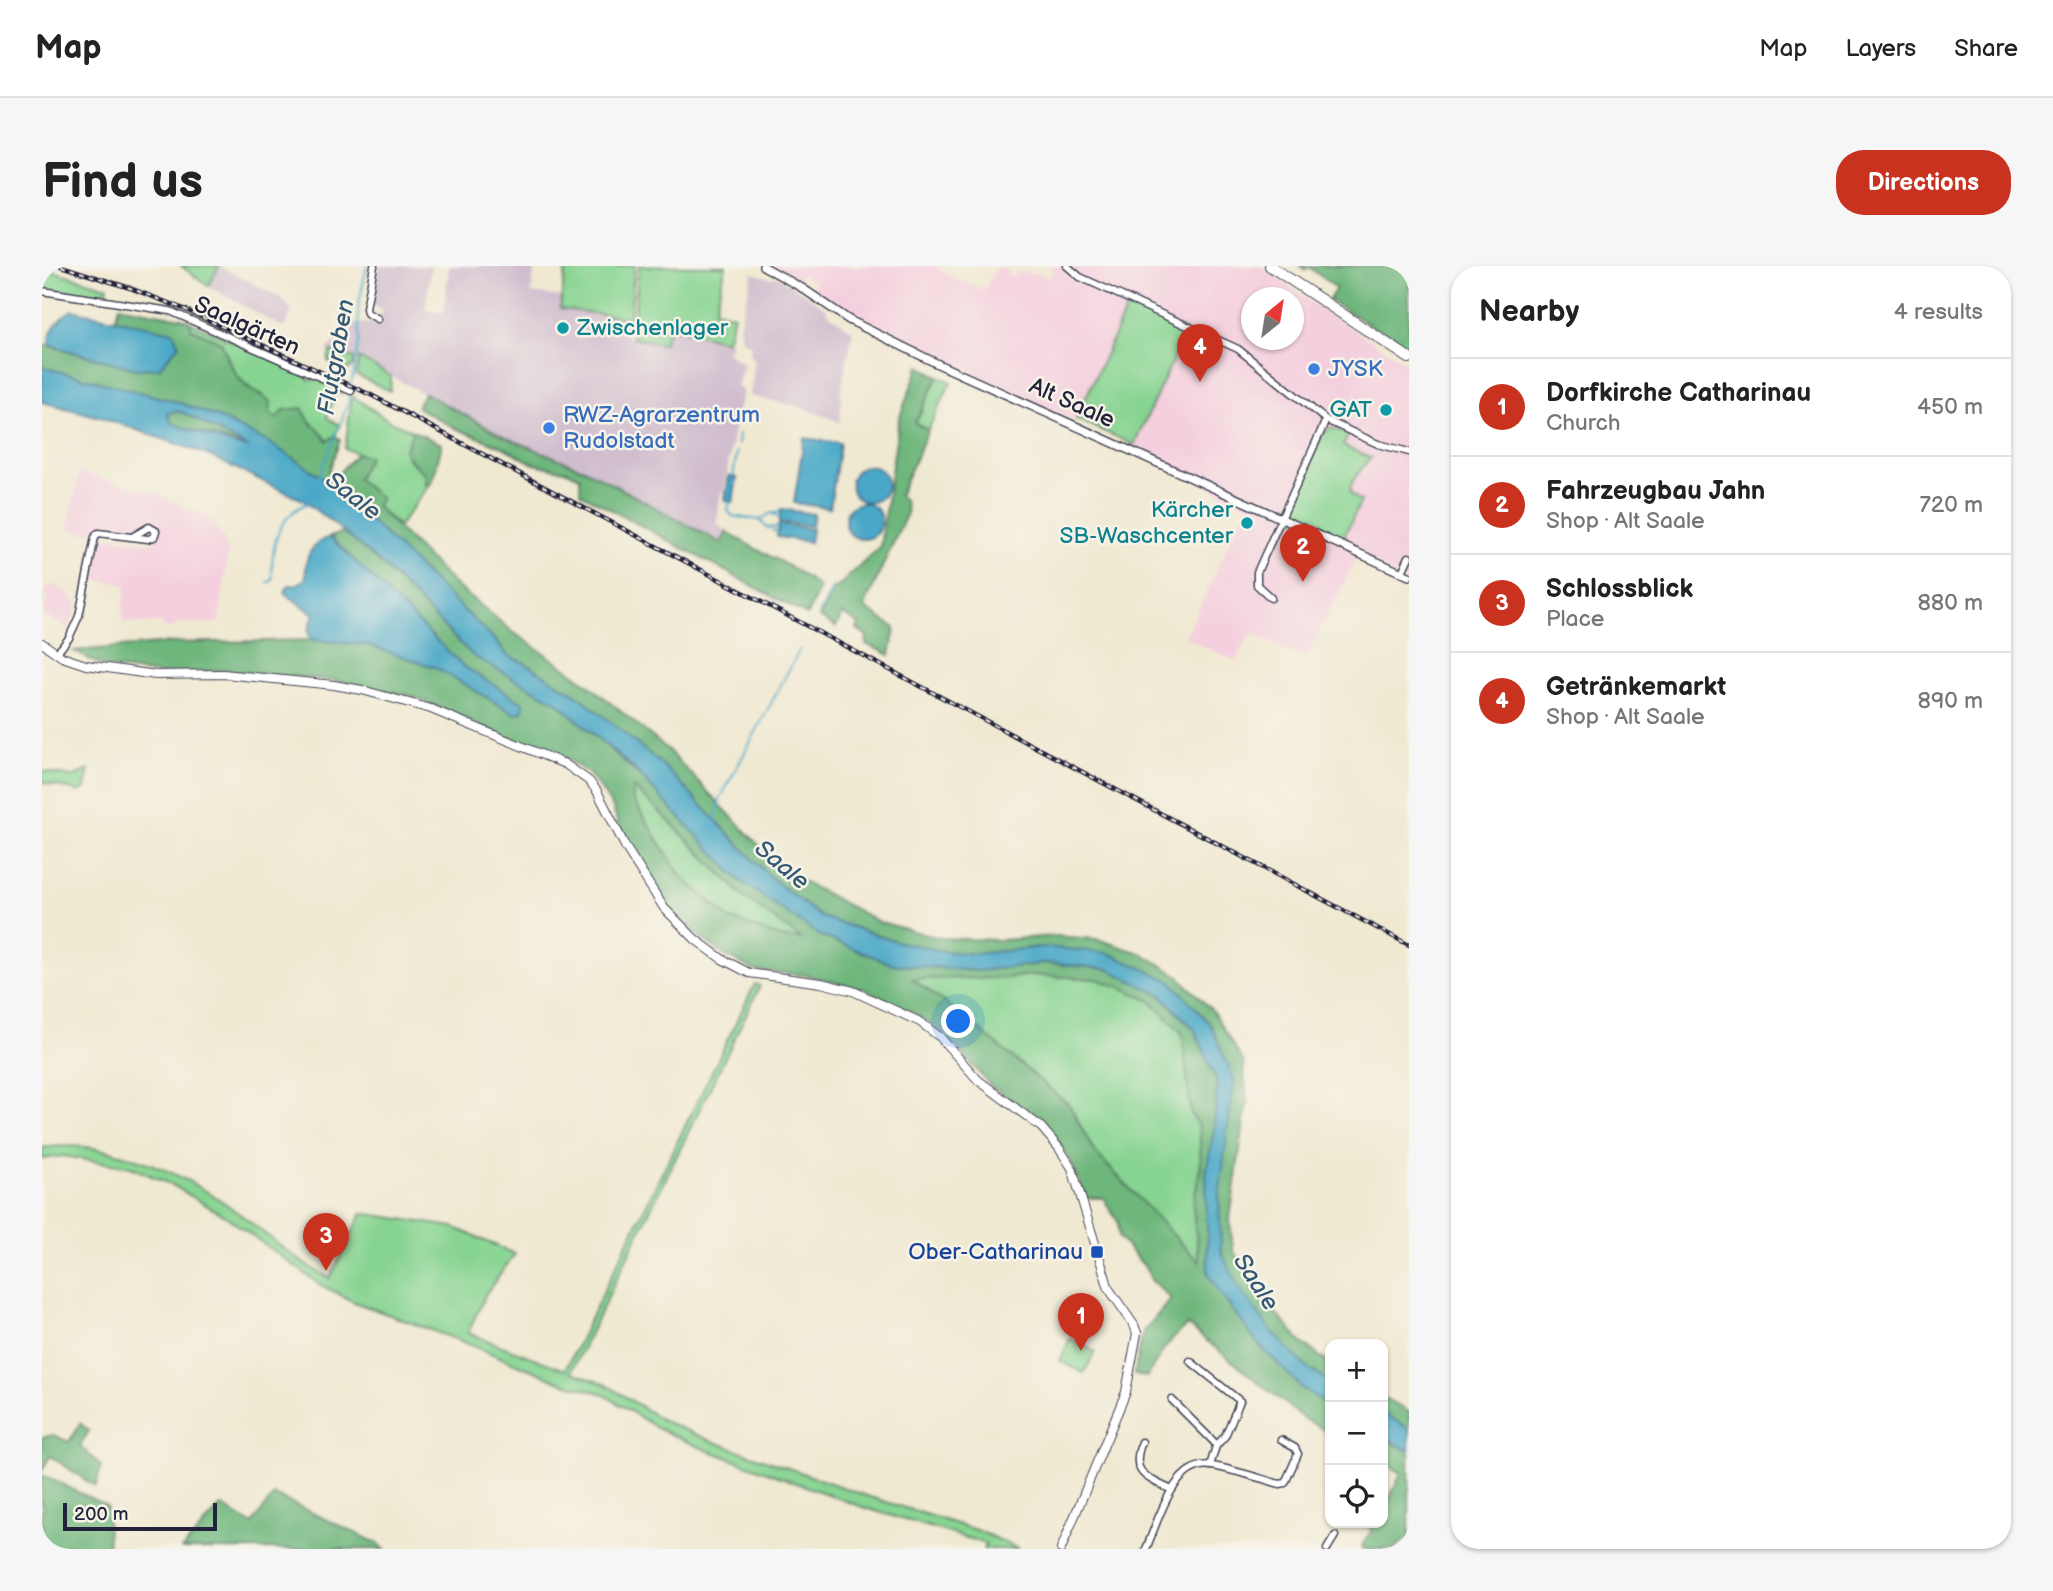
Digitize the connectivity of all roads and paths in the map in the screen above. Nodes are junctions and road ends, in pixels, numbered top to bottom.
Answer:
1 (374, 266) edge
2 (763, 266) edge
3 (1067, 266) edge
4 (1269, 266) edge
5 (42, 291) edge
6 (378, 318) dead end
7 (1409, 358) edge
8 (349, 390) dead end
9 (1326, 420) junction
10 (1409, 453) edge
11 (1281, 519) junction
12 (132, 537) dead end
13 (1409, 557) edge
14 (1406, 574) edge
15 (1270, 598) dead end
16 (42, 643) edge
17 (57, 653) junction
18 (1191, 1361) dead end
19 (1172, 1400) dead end
20 (1281, 1440) dead end
21 (1142, 1442) dead end
22 (1216, 1446) junction
23 (1210, 1465) junction
24 (1172, 1490) junction
25 (1335, 1536) dead end
26 (1061, 1549) edge
27 (1146, 1549) edge
28 (1327, 1549) edge

1 - 6 street
2 - 11 street, Alt Saale
3 - 9 street
4 - 7 main road
5 - 8 street, Saalgärten
9 - 10 street
9 - 11 street
11 - 14 street, Alt Saale
11 - 15 street
12 - 17 street
13 - 14 street, Alt Saale
16 - 17 main road
17 - 26 main road
18 - 22 street
19 - 22 street
20 - 23 street
21 - 24 street
22 - 23 street
23 - 24 street
24 - 27 street
25 - 28 street

